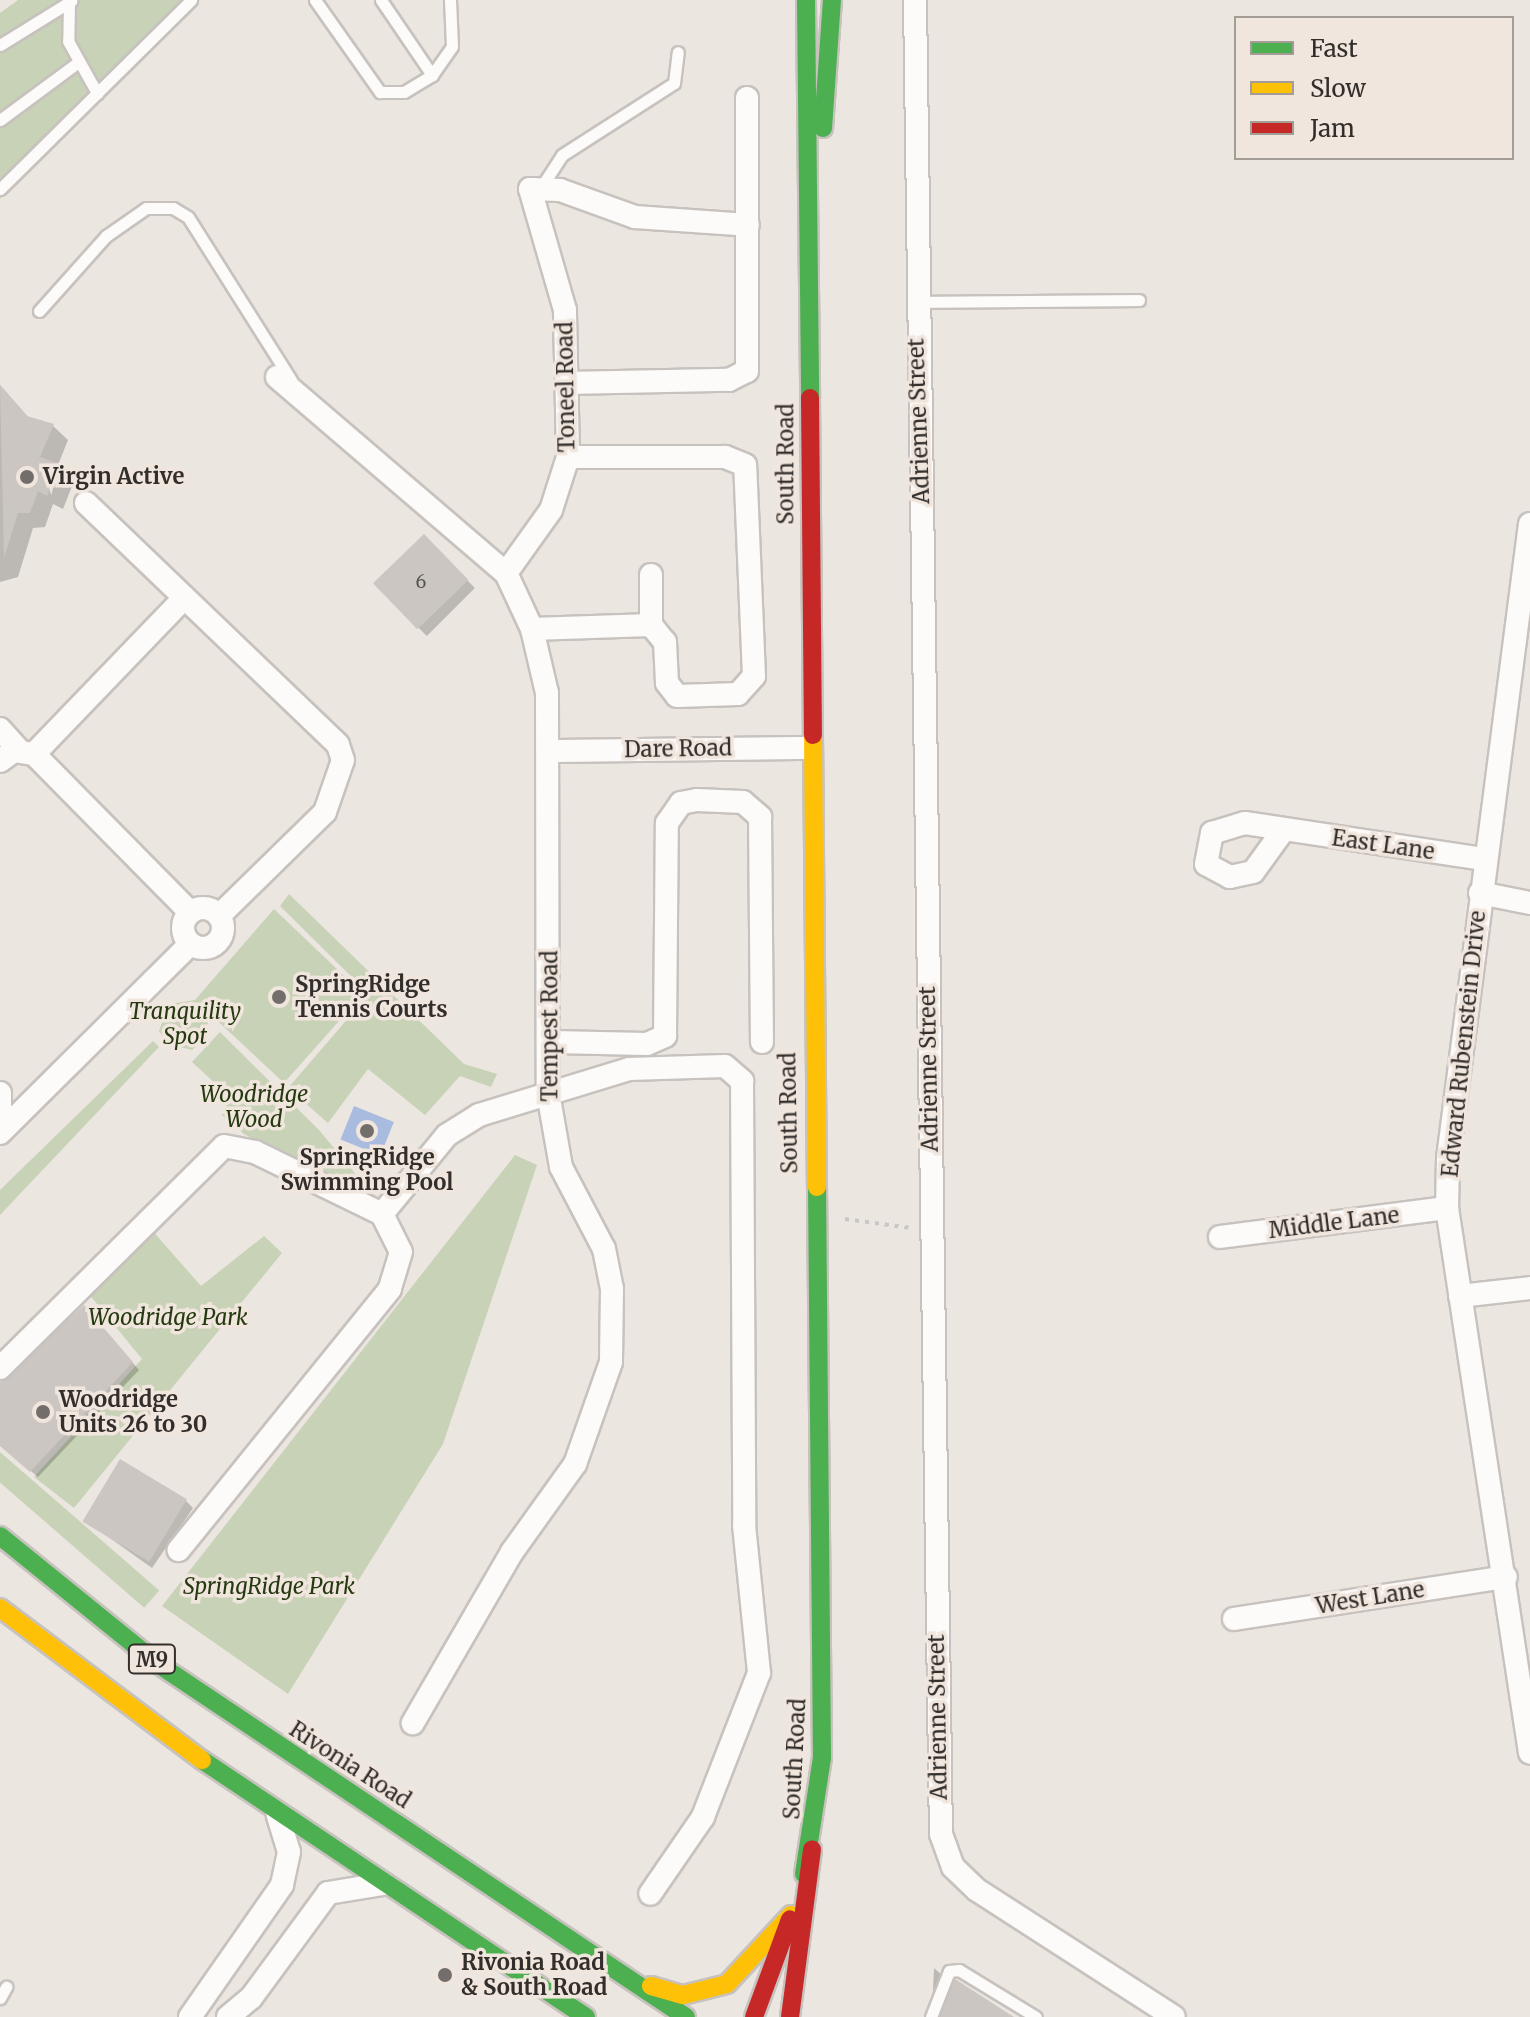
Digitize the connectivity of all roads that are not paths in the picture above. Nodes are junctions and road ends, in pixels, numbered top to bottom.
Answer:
1 (191, 0) edge
2 (315, 0) edge
3 (381, 0) edge
4 (450, 0) edge
5 (806, 0) edge
6 (832, 0) edge
7 (915, 0) edge
8 (71, 1) edge
9 (0, 45) edge
10 (678, 52) dead end
11 (77, 63) junction
12 (432, 75) junction
13 (97, 93) junction
14 (747, 98) dead end
15 (0, 120) edge
16 (0, 189) edge
17 (535, 190) junction
18 (813, 197) junction
19 (748, 225) junction
20 (1139, 300) dead end
21 (915, 303) junction
22 (39, 311) dead end
23 (286, 381) joint
24 (566, 383) junction
25 (568, 457) junction
26 (86, 503) dead end
27 (1530, 524) edge
28 (506, 573) junction
29 (651, 575) dead end
30 (1526, 593) edge
31 (184, 598) junction
32 (651, 625) junction
33 (532, 629) junction
34 (0, 729) edge
35 (808, 748) junction
36 (548, 751) junction
37 (18, 755) edge
38 (1282, 832) dead end
39 (1484, 859) junction
40 (1480, 893) junction
41 (1530, 903) edge
42 (190, 912) junction
43 (220, 915) junction
44 (190, 944) junction
45 (552, 1042) junction
46 (762, 1042) dead end
47 (0, 1093) edge
48 (548, 1093) junction
49 (0, 1125) edge
50 (0, 1133) edge
51 (1447, 1208) junction
52 (382, 1214) junction
53 (1220, 1237) dead end
54 (1530, 1288) edge
55 (1460, 1296) junction
56 (0, 1368) edge
57 (0, 1536) edge
58 (179, 1550) dead end
59 (1506, 1577) junction
60 (0, 1608) edge
61 (1234, 1619) dead end
62 (413, 1723) dead end
63 (1530, 1753) edge
64 (278, 1815) junction
65 (812, 1849) junction
66 (383, 1884) junction
67 (650, 1894) dead end
68 (791, 1915) junction
69 (627, 1977) junction
70 (566, 2011) edge
71 (190, 2017) edge
72 (228, 2017) edge
73 (586, 2017) edge
74 (686, 2017) edge
75 (754, 2017) edge
76 (790, 2017) edge
77 (931, 2017) edge
78 (1036, 2017) edge
79 (1174, 2017) edge

1 - 13 lane
2 - 12 lane
3 - 12 lane
4 - 12 lane
5 - 18 street, South Road
6 - 18 street, South Road
7 - 21 street, Adrienne Street
8 - 9 lane
8 - 11 lane
10 - 17 lane
11 - 13 lane
11 - 15 lane
13 - 16 lane
14 - 19 street
17 - 19 street
17 - 24 street, Toneel Road
18 - 35 street, South Road
19 - 24 street
20 - 21 lane
21 - 79 street, Adrienne Street
22 - 23 lane
23 - 28 street, Tempest Road
24 - 25 street, Toneel Road
25 - 28 street, Toneel Road
25 - 32 street
26 - 31 street
27 - 30 street, Edward Rubenstein Drive
28 - 33 street, Tempest Road
29 - 32 street
30 - 39 street, Edward Rubenstein Drive
31 - 37 street
31 - 43 street
32 - 33 street
33 - 36 street, Tempest Road
34 - 37 street
35 - 36 street, Dare Road
35 - 65 street, South Road
36 - 45 street, Tempest Road
37 - 42 street
38 - 39 street, East Lane
39 - 40 street, Edward Rubenstein Drive
40 - 41 street
40 - 51 street, Edward Rubenstein Drive
42 - 43 street
42 - 44 street
43 - 44 street
44 - 50 street
45 - 46 street
45 - 48 street, Tempest Road
47 - 49 street
48 - 52 street
48 - 62 street, Tempest Road
48 - 67 street
51 - 53 street, Middle Lane
51 - 55 street, Edward Rubenstein Drive
52 - 56 street
52 - 58 street
54 - 55 street
55 - 59 street, Edward Rubenstein Drive
57 - 69 street, Rivonia Road / M9
59 - 61 street, West Lane
59 - 63 street, Edward Rubenstein Drive
60 - 64 street, M9
64 - 66 street, M9
64 - 71 street
65 - 68 street, South Road
65 - 76 street
66 - 70 street, M9
66 - 72 street
68 - 69 street
68 - 75 street, South Road
69 - 74 street, Rivonia Road / M9
70 - 73 street, M9
77 - 78 lane

